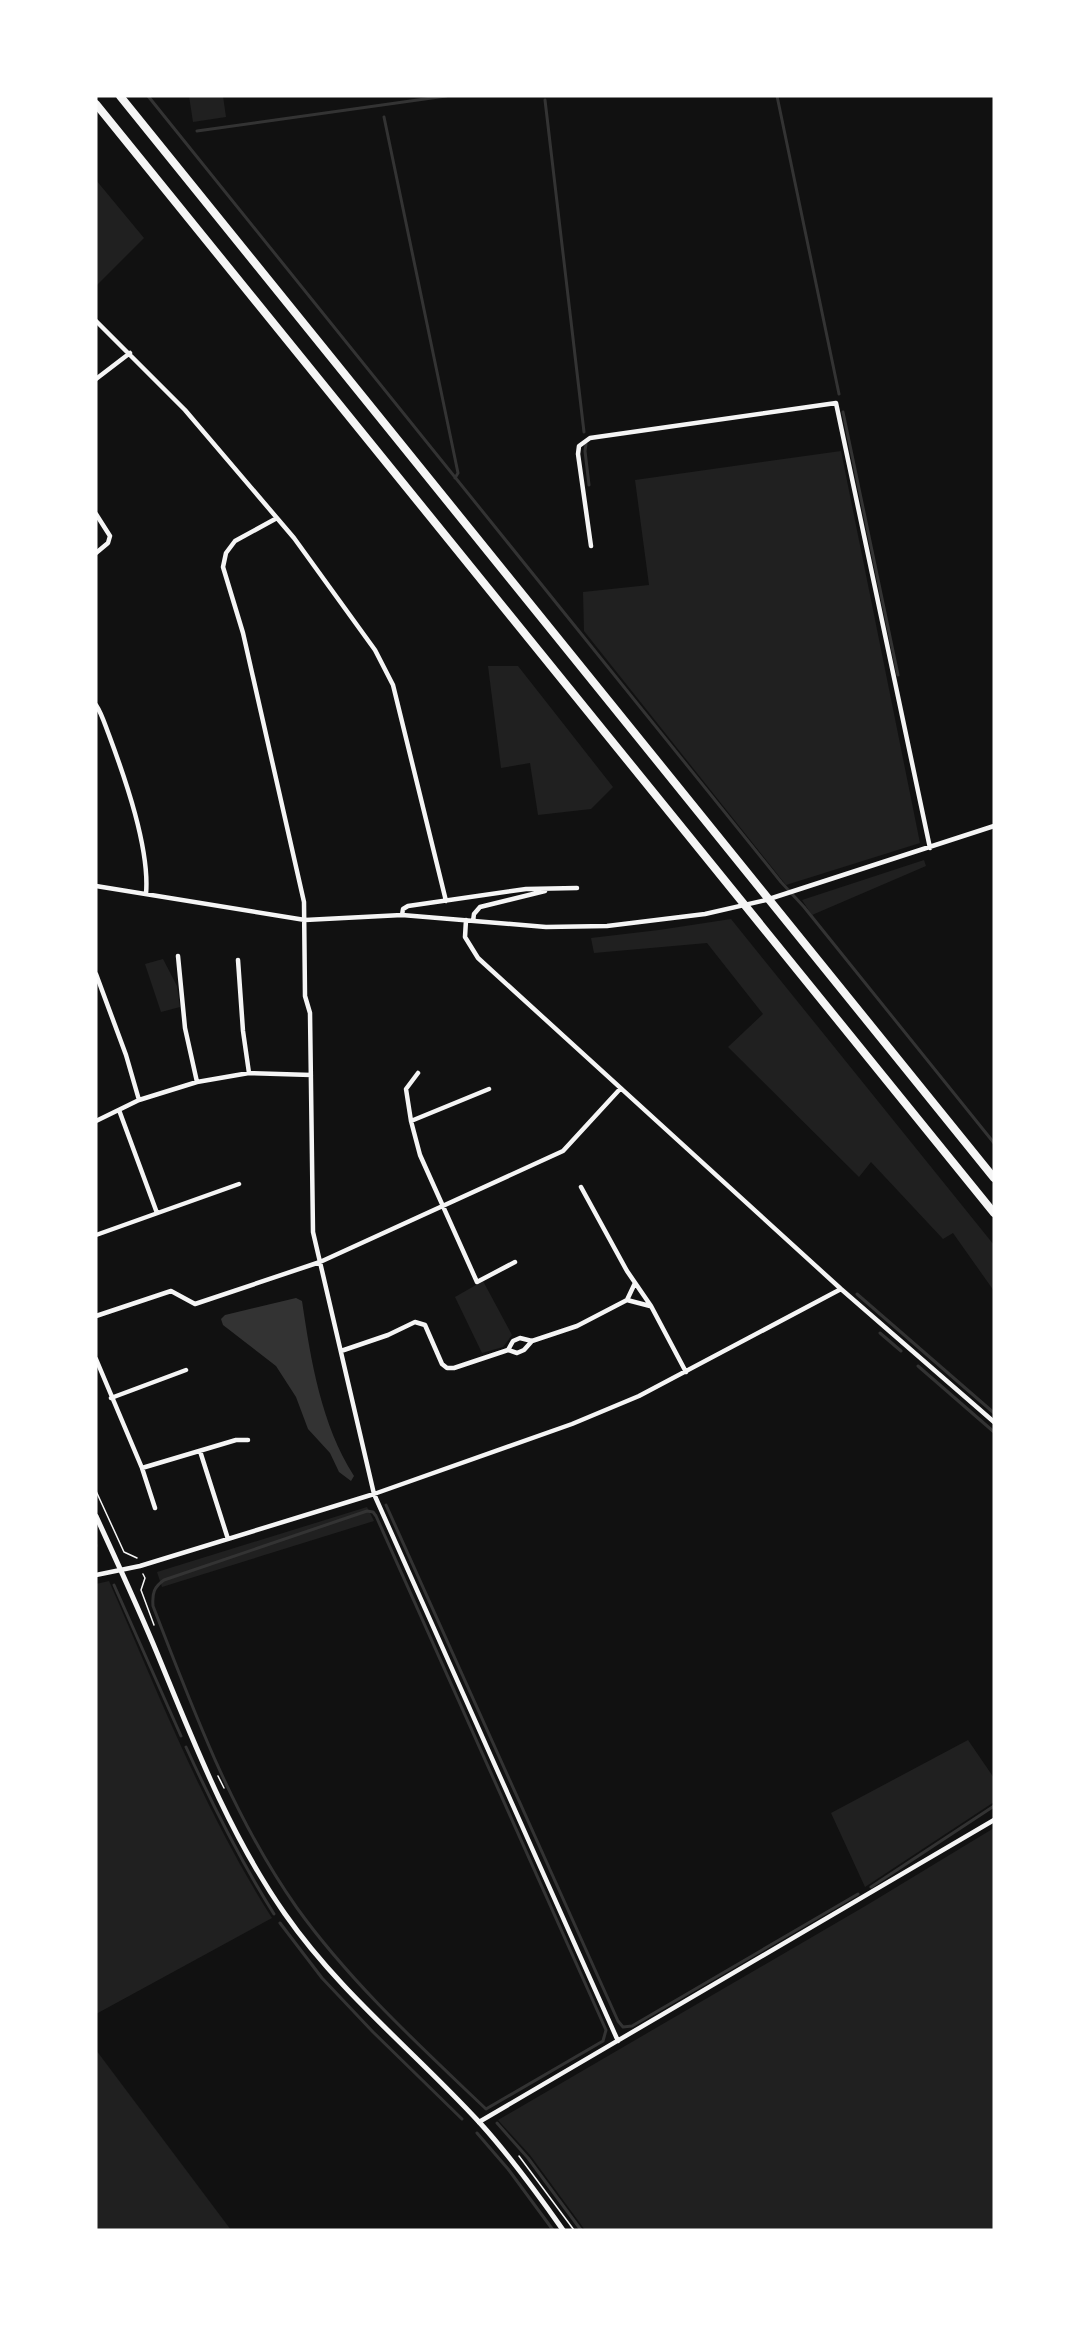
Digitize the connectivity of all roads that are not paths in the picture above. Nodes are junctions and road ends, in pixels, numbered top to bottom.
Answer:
1 (120, 96) edge
2 (96, 104) edge
3 (96, 321) edge
4 (130, 353) junction
5 (96, 379) edge
6 (96, 514) edge
7 (277, 518) junction
8 (591, 546) dead end
9 (96, 553) edge
10 (96, 705) edge
11 (994, 826) edge
12 (930, 848) junction
13 (96, 886) edge
14 (577, 888) dead end
15 (549, 890) junction
16 (146, 894) junction
17 (446, 900) junction
18 (402, 915) junction
19 (305, 920) junction
20 (466, 920) junction
21 (472, 921) junction
22 (178, 956) dead end
23 (238, 960) dead end
24 (96, 974) edge
25 (249, 1073) junction
26 (418, 1073) dead end
27 (311, 1075) junction
28 (197, 1082) junction
29 (489, 1089) dead end
30 (620, 1089) junction
31 (139, 1100) junction
32 (119, 1110) junction
33 (96, 1113) edge
34 (98, 1120) edge
35 (411, 1120) junction
36 (994, 1178) edge
37 (239, 1184) dead end
38 (581, 1187) dead end
39 (442, 1206) junction
40 (157, 1213) junction
41 (994, 1213) edge
42 (96, 1235) edge
43 (320, 1262) junction
44 (515, 1262) dead end
45 (635, 1283) junction
46 (841, 1289) junction
47 (627, 1300) junction
48 (651, 1306) junction
49 (96, 1316) edge
50 (532, 1341) junction
51 (508, 1350) junction
52 (341, 1351) junction
53 (96, 1359) edge
54 (186, 1370) dead end
55 (686, 1372) junction
56 (111, 1398) junction
57 (994, 1422) edge
58 (248, 1440) dead end
59 (200, 1451) junction
60 (142, 1468) junction
61 (374, 1494) junction
62 (155, 1508) dead end
63 (96, 1516) edge
64 (228, 1539) junction
65 (120, 1570) junction
66 (96, 1575) edge
67 (994, 1815) edge
68 (993, 1821) edge
69 (618, 2041) junction
70 (479, 2122) junction
71 (563, 2230) edge

1 - 36 highway
2 - 41 highway
3 - 4 street
4 - 5 street
4 - 7 street
6 - 9 street
7 - 17 street
7 - 19 street
8 - 12 street
10 - 16 street
11 - 12 street
12 - 21 street
13 - 16 street
14 - 15 street
15 - 17 street
15 - 21 street
16 - 19 street
17 - 18 street
18 - 19 street
18 - 20 street
19 - 27 street
20 - 21 street
20 - 30 street
22 - 28 street
23 - 25 street
24 - 31 street
25 - 27 street
25 - 28 street
26 - 35 street
27 - 43 street
28 - 31 street
29 - 35 street
30 - 39 street
30 - 46 street
31 - 32 street
32 - 34 street
32 - 40 street
33 - 34 street
35 - 39 street
37 - 40 street
38 - 45 street
39 - 43 street
39 - 44 street
40 - 42 street
43 - 49 street
43 - 52 street
45 - 47 street
45 - 48 street
46 - 55 street
46 - 57 street
47 - 48 street
47 - 50 street
48 - 55 street
50 - 51 street
50 - 51 street
51 - 52 street
52 - 61 street
53 - 56 street
54 - 56 street
55 - 61 street
56 - 60 street
58 - 59 street
59 - 60 street
59 - 64 street
60 - 62 street
61 - 64 street
61 - 69 street
63 - 65 street
64 - 65 street
65 - 66 street
65 - 70 street
67 - 68 street
68 - 69 street
69 - 70 street
70 - 71 street

